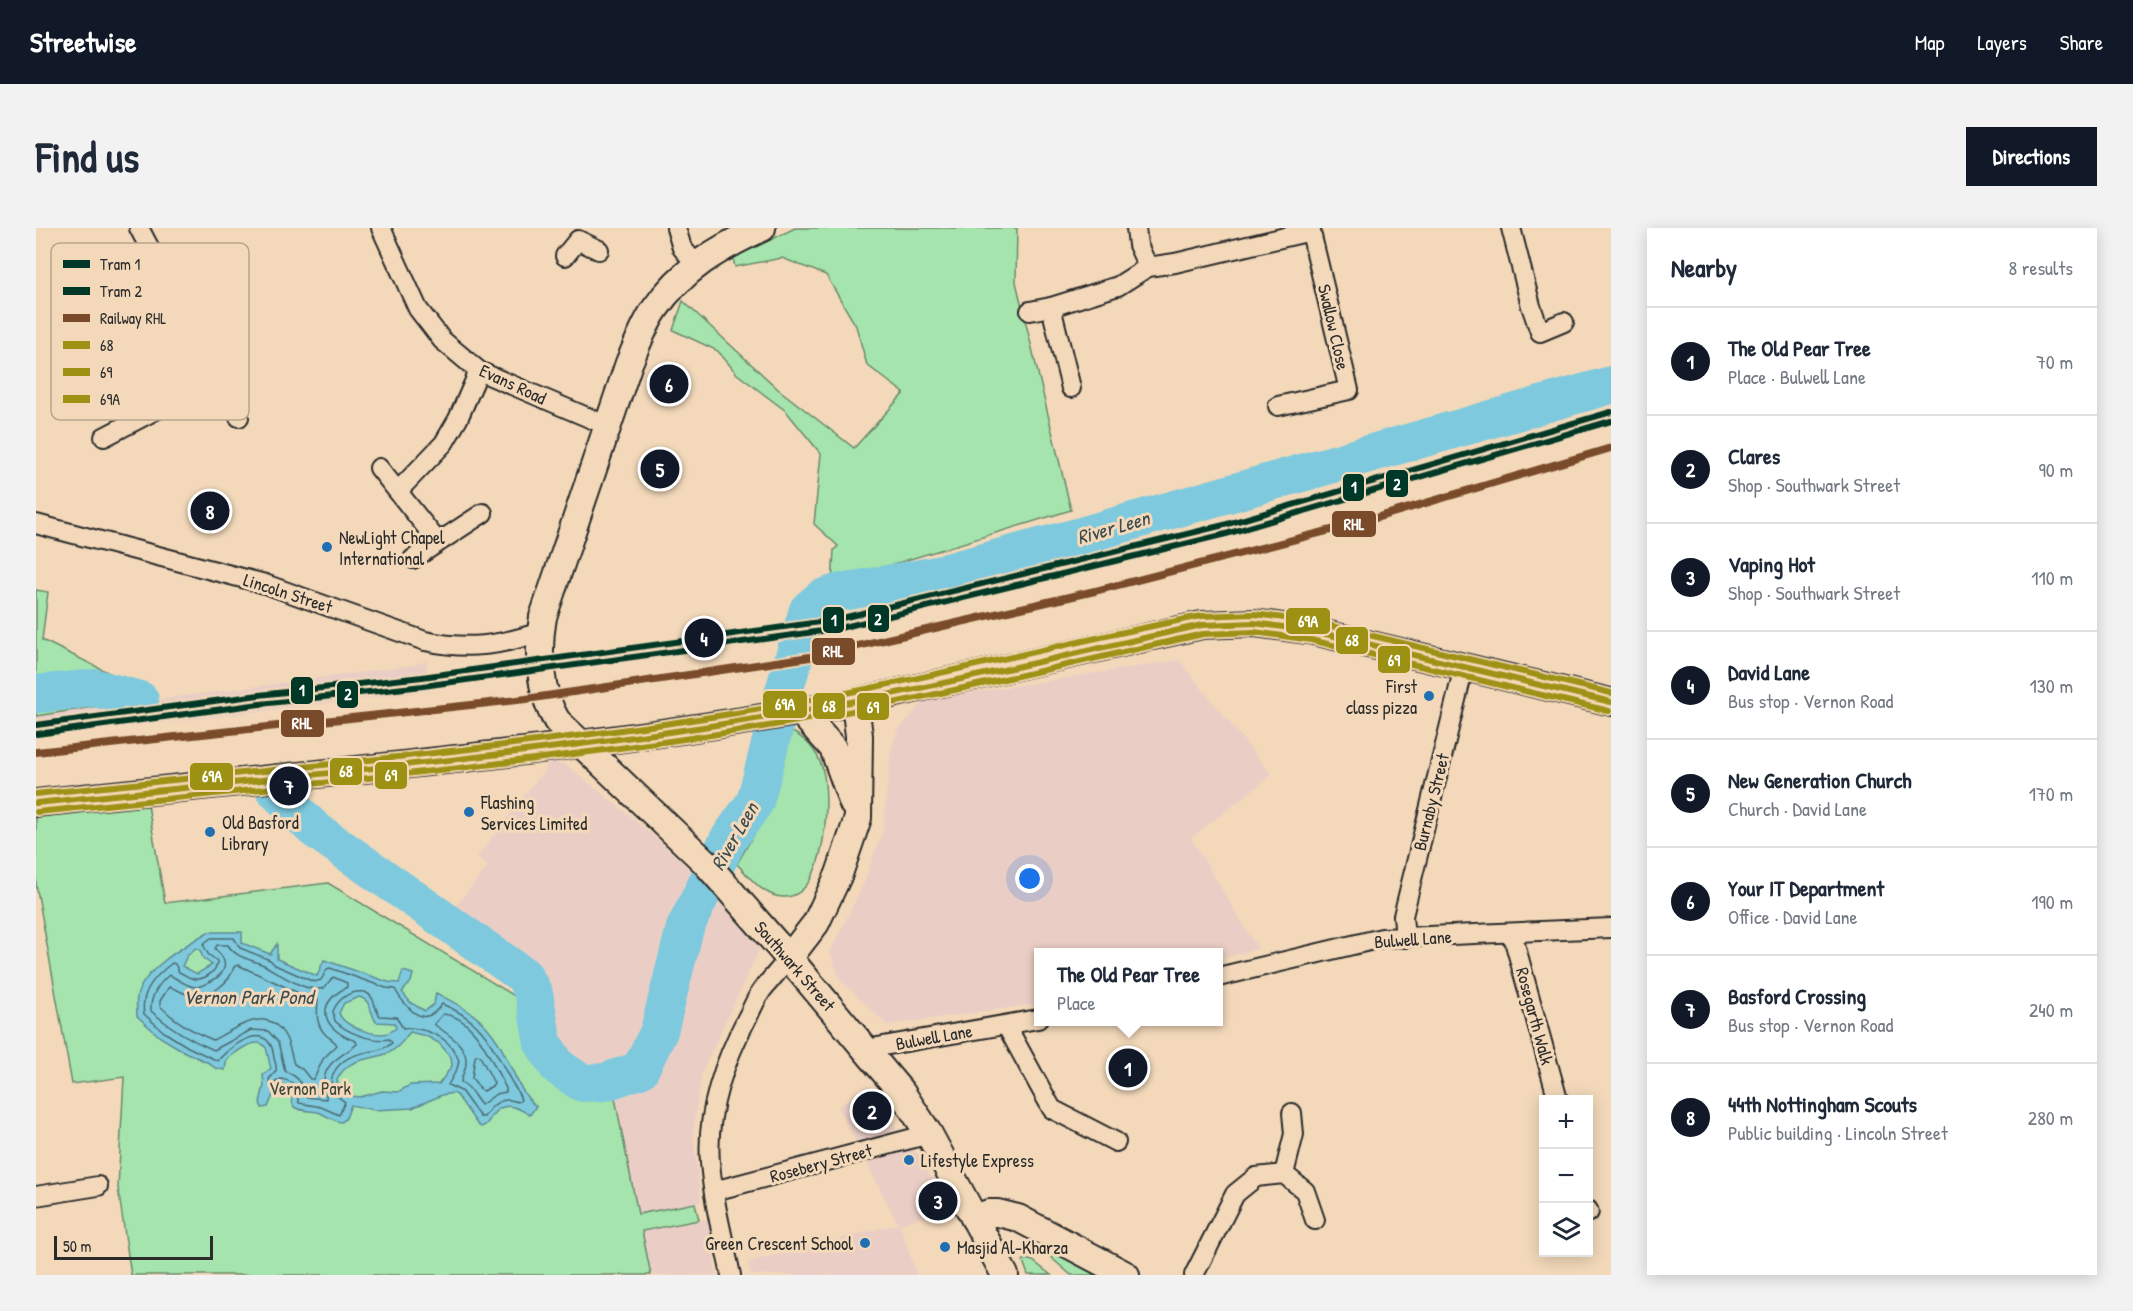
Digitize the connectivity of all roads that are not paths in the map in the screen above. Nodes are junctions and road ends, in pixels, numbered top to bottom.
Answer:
1 (139, 228) edge
2 (381, 228) edge
3 (676, 228) edge
4 (762, 228) edge
5 (1136, 228) edge
6 (1511, 228) edge
7 (1310, 230) edge
8 (575, 234) edge
9 (147, 243) edge
10 (599, 250) dead end
11 (565, 256) dead end
12 (696, 264) junction
13 (1148, 267) junction
14 (1051, 307) junction
15 (1030, 311) dead end
16 (1564, 322) dead end
17 (479, 371) junction
18 (1071, 388) dead end
19 (1278, 406) dead end
20 (137, 420) edge
21 (609, 426) junction
22 (104, 437) dead end
23 (379, 468) dead end
24 (398, 491) junction
25 (483, 513) dead end
26 (36, 524) edge
27 (438, 542) junction
28 (412, 559) dead end
29 (540, 632) junction
30 (1464, 667) junction
31 (855, 702) junction
32 (1611, 702) edge
33 (800, 711) junction
34 (580, 744) junction
35 (36, 803) edge
36 (858, 818) junction
37 (1611, 928) edge
38 (1512, 933) junction
39 (1405, 938) junction
40 (789, 958) junction
41 (1223, 976) edge
42 (1034, 1020) edge
43 (1006, 1025) junction
44 (866, 1049) junction
45 (1557, 1095) edge
46 (1292, 1113) dead end
47 (929, 1134) junction
48 (1116, 1142) dead end
49 (1284, 1174) junction
50 (98, 1186) dead end
51 (714, 1191) junction
52 (36, 1196) edge
53 (974, 1218) junction
54 (1315, 1220) dead end
55 (731, 1275) edge
56 (1005, 1275) edge
57 (1126, 1275) edge
58 (1194, 1275) edge

1 - 9 street
2 - 17 street, Evans Road
3 - 12 street
4 - 12 main road, Southwark Street
5 - 13 street
6 - 16 street
7 - 13 street
7 - 19 street, Swallow Close
8 - 10 street
8 - 11 street
12 - 21 main road, Southwark Street
13 - 14 street
14 - 15 street
14 - 18 street
17 - 21 street, Evans Road
17 - 24 street
20 - 22 street
21 - 29 main road, Southwark Street
23 - 24 street
24 - 27 street
25 - 27 street
26 - 29 street, Lincoln Street
27 - 28 street
29 - 34 main road, Southwark Street
30 - 31 main road
30 - 32 main road
30 - 39 street, Burnaby Street
31 - 33 main road
31 - 36 main road
33 - 34 main road
33 - 36 main road
34 - 35 main road
34 - 40 main road, Southwark Street
36 - 40 main road
37 - 38 street, Bulwell Lane
38 - 39 street, Bulwell Lane
38 - 45 street, Rosegarth Walk
39 - 41 street, Bulwell Lane
40 - 44 main road, Southwark Street
40 - 51 street
42 - 43 street, Bulwell Lane
43 - 44 street, Bulwell Lane
43 - 48 street
44 - 47 main road, Southwark Street
46 - 49 street
47 - 51 street, Rosebery Street
47 - 53 main road, Southwark Street
49 - 54 street
49 - 58 street
50 - 52 street
51 - 55 street
53 - 56 main road, Southwark Street
53 - 57 main road

